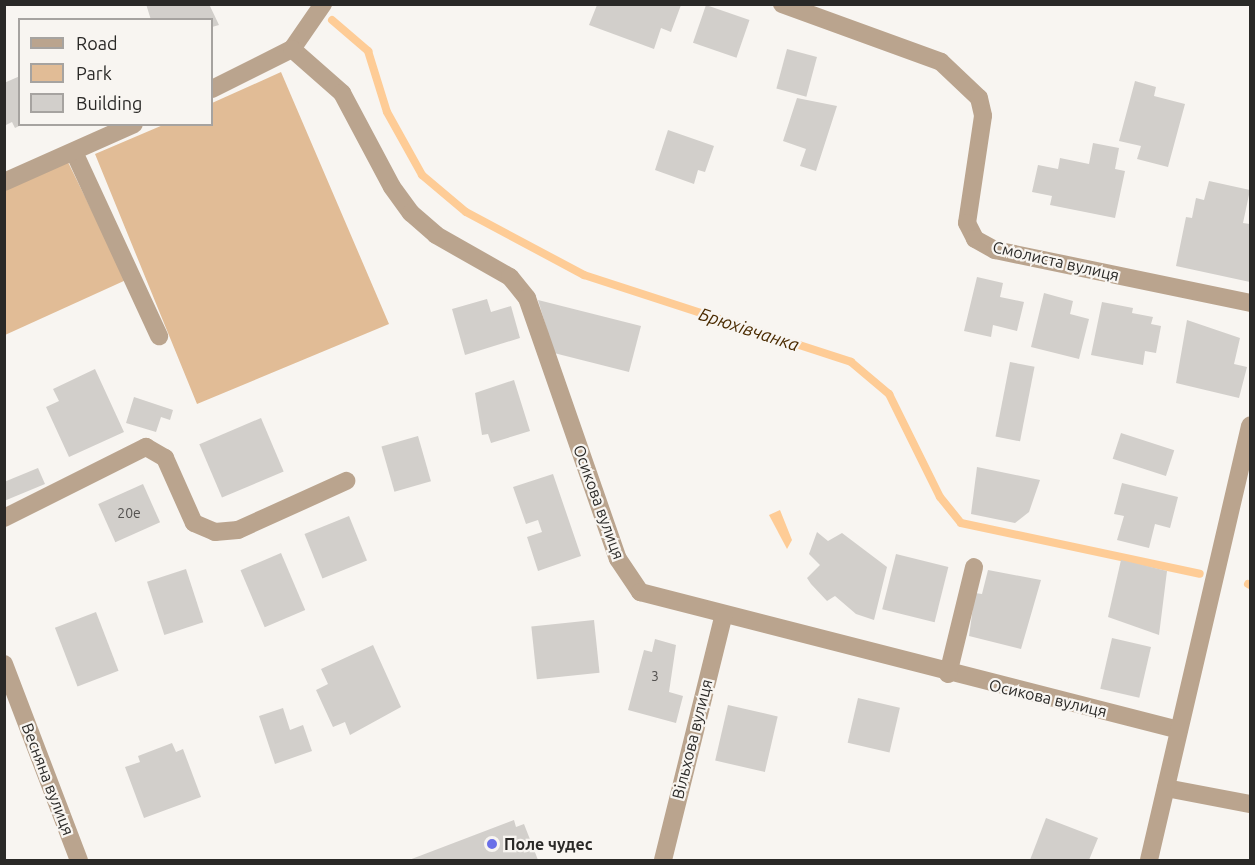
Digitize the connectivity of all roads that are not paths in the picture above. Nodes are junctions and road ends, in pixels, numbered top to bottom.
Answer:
1 (323, 4) edge
2 (782, 4) edge
3 (292, 49) junction
4 (213, 88) edge
5 (130, 126) edge
6 (74, 152) junction
7 (4, 182) edge
8 (1251, 303) edge
9 (159, 336) dead end
10 (1251, 426) edge
11 (346, 481) dead end
12 (4, 518) edge
13 (974, 567) dead end
14 (723, 617) junction
15 (4, 664) edge
16 (948, 674) junction
17 (1179, 729) junction
18 (1166, 788) junction
19 (1251, 804) edge
20 (79, 861) edge
21 (663, 861) edge
22 (1149, 861) edge

1 - 3 street
2 - 8 street, Смолиста вулиця
3 - 4 street
3 - 14 street, Осикова вулиця
5 - 6 street
6 - 7 street
6 - 9 street
10 - 17 street
11 - 12 street
13 - 16 street
14 - 16 street, Осикова вулиця
14 - 21 street, Вільхова вулиця
15 - 20 street, Весняна вулиця
16 - 17 street, Осикова вулиця
17 - 18 street
18 - 19 street
18 - 22 street

